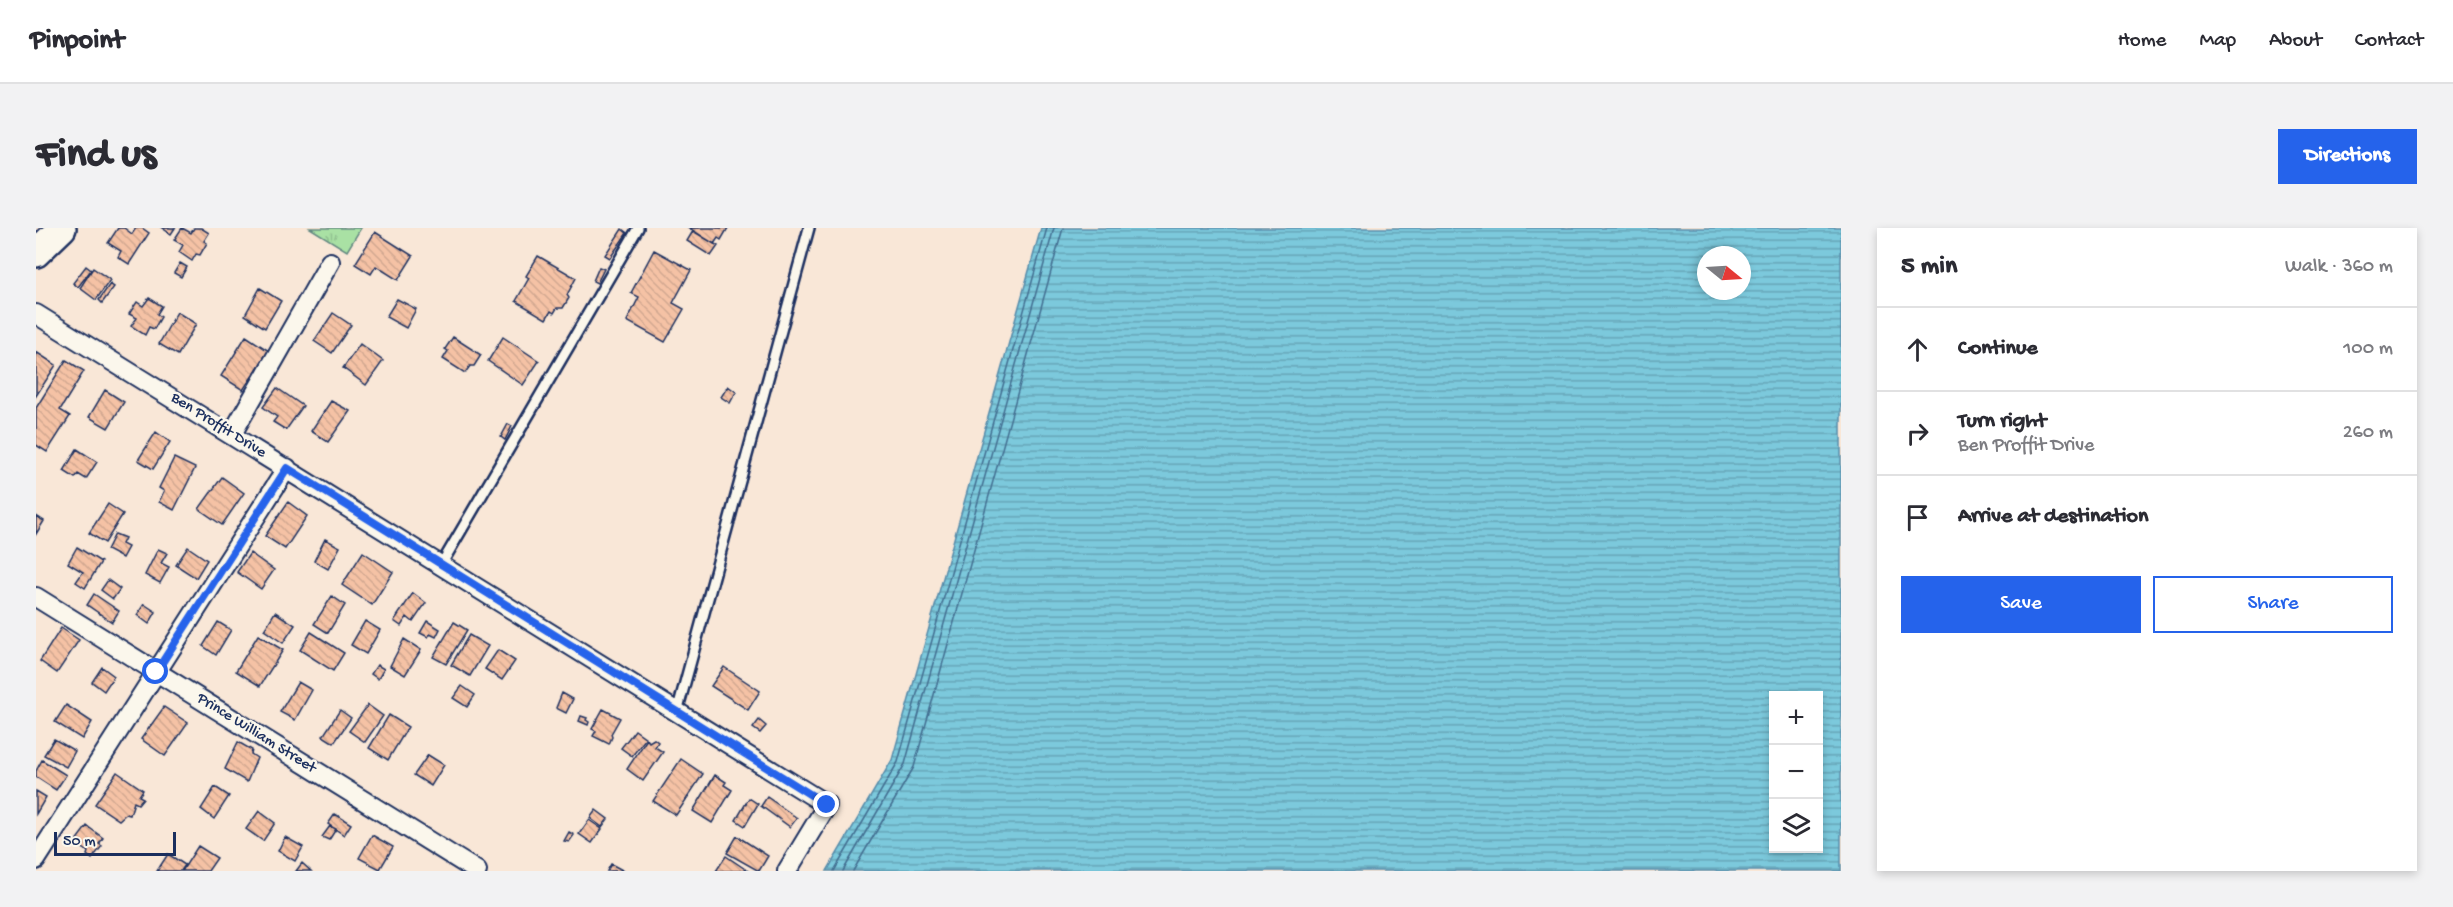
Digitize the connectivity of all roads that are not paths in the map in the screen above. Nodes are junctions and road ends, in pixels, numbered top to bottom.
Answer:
1 (62, 228) edge
2 (638, 228) edge
3 (809, 228) edge
4 (36, 254) edge
5 (330, 262) dead end
6 (36, 314) edge
7 (232, 434) junction
8 (287, 468) junction
9 (441, 564) junction
10 (36, 597) edge
11 (156, 672) junction
12 (677, 712) junction
13 (36, 860) edge
14 (477, 871) edge
15 (787, 871) edge

1 - 4 main road
2 - 9 lane
3 - 12 lane
5 - 7 street
6 - 7 street, Ben Proffit Drive
7 - 8 street, Ben Proffit Drive
8 - 9 street, Ben Proffit Drive
8 - 11 street
9 - 12 street, Ben Proffit Drive
10 - 11 street, Prince William Street
11 - 13 street
11 - 14 street, Prince William Street
12 - 15 street, Ben Proffit Drive

